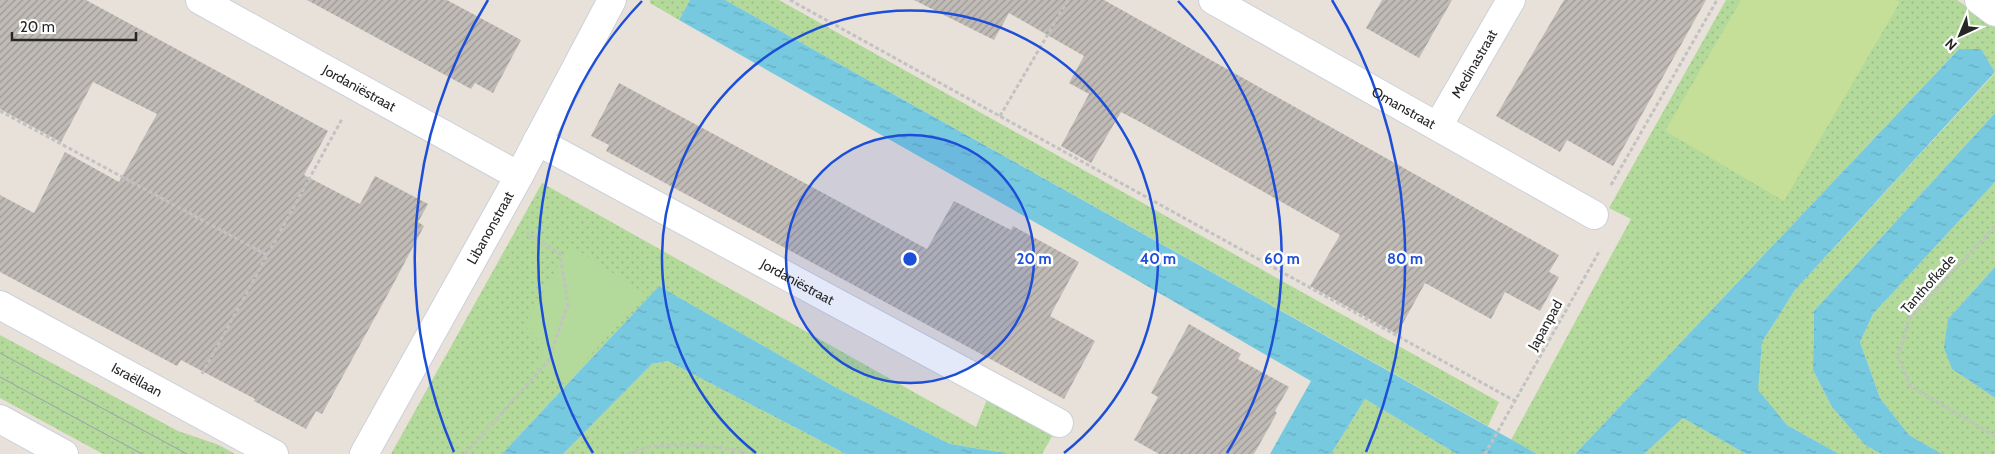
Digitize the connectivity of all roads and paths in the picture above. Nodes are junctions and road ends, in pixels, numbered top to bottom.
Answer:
1 (200, 0) edge
2 (612, 0) edge
3 (790, 0) edge
4 (1068, 0) edge
5 (1213, 0) edge
6 (1511, 0) edge
7 (1717, 0) edge
8 (1979, 0) edge
9 (1995, 12) edge
10 (359, 88) junction
11 (0, 111) edge
12 (1000, 116) junction
13 (1438, 126) junction
14 (537, 141) junction
15 (519, 176) junction
16 (498, 214) junction
17 (1594, 215) junction
18 (1995, 226) edge
19 (267, 255) junction
20 (0, 305) edge
21 (1515, 401) junction
22 (185, 406) junction
23 (0, 419) edge
24 (1059, 423) dead end
25 (1995, 436) edge
26 (64, 454) edge
27 (274, 454) edge
28 (364, 454) edge
29 (465, 454) edge
30 (629, 454) edge
31 (750, 454) edge
32 (1485, 454) edge

1 - 10 street, Jordaniëstraat
2 - 14 street, Libanonstraat
3 - 12 path
4 - 12 path
5 - 13 street, Omanstraat
6 - 13 street, Medinastraat
7 - 17 path
8 - 9 street
10 - 15 street, Jordaniëstraat
10 - 19 path
11 - 19 path
12 - 21 path
13 - 17 street, Omanstraat
14 - 15 street, Libanonstraat
14 - 24 street, Jordaniëstraat
15 - 16 street, Libanonstraat
16 - 28 street, Libanonstraat
16 - 29 path
17 - 21 path, Japanpad
18 - 25 path, Tanthofkade
19 - 22 path
20 - 22 street, Israëllaan
21 - 32 path, Japanpad
22 - 27 street, Israëllaan
23 - 26 street
30 - 31 path

